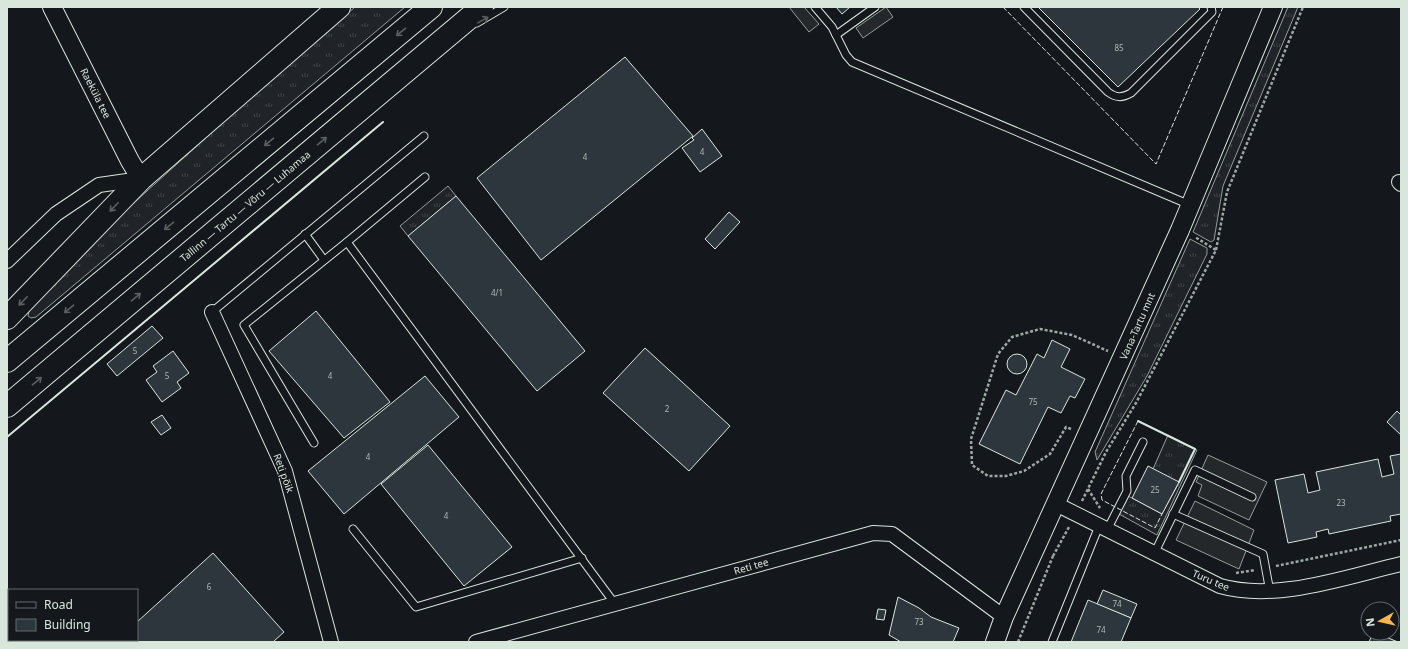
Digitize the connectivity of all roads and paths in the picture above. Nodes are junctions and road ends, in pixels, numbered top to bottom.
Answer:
1 (52, 7) edge
2 (338, 7) edge
3 (431, 7) edge
4 (482, 7) edge
5 (504, 7) edge
6 (815, 7) edge
7 (875, 7) edge
8 (1024, 7) edge
9 (1211, 7) edge
10 (1273, 7) edge
11 (1304, 7) edge
12 (836, 35) junction
13 (436, 46) junction
14 (424, 136) dead end
15 (425, 177) dead end
16 (141, 179) junction
17 (1191, 205) junction
18 (1180, 230) junction
19 (305, 234) junction
20 (347, 242) junction
21 (1216, 250) junction
22 (324, 260) junction
23 (7, 261) edge
24 (212, 312) joint
25 (7, 318) edge
26 (1123, 358) junction
27 (7, 361) edge
28 (7, 406) edge
29 (1087, 437) junction
30 (1144, 442) dead end
31 (314, 443) dead end
32 (1252, 497) dead end
33 (1081, 502) dead end
34 (1056, 504) junction
35 (1173, 514) junction
36 (1071, 525) dead end
37 (1103, 528) junction
38 (353, 529) dead end
39 (1047, 553) dead end
40 (1154, 554) junction
41 (1053, 556) junction
42 (582, 558) junction
43 (1401, 564) edge
44 (1270, 592) junction
45 (615, 604) junction
46 (1004, 617) junction
47 (331, 642) edge
48 (476, 642) edge
49 (994, 642) edge
50 (1018, 642) edge
51 (1052, 642) edge

1 - 16 street, Raeküla tee
2 - 16 highway
3 -> 27 highway
4 - 13 highway, Tallinn — Tartu — Võru — Luhamaa
13 -> 5 lane
6 - 12 lane
7 - 12 lane
8 - 9 lane
10 - 17 street, Vana-Tartu mnt
11 - 21 path
12 - 17 lane
28 -> 13 highway, Tallinn — Tartu — Võru — Luhamaa
14 - 19 lane
15 - 20 lane
16 - 23 street
16 -> 25 highway
17 - 18 street, Vana-Tartu mnt
18 - 21 path
18 - 26 street, Vana-Tartu mnt
19 - 22 lane
19 - 24 lane
20 - 22 lane
20 - 42 lane
21 - 33 path
22 - 31 lane
24 - 47 street, Reti põik
26 - 29 street, Vana-Tartu mnt
26 - 29 path
29 - 34 street, Vana-Tartu mnt
30 - 37 lane
32 - 35 lane
34 - 37 street, Turu tee
34 - 46 street, Vana-Tartu mnt
35 - 40 lane
35 - 44 lane
36 - 41 path
37 - 40 street, Turu tee
37 - 51 lane
38 - 42 lane
39 - 41 path
40 - 44 street, Turu tee
41 - 50 path
42 - 45 lane
43 - 44 street, Turu tee
45 - 46 street, Reti tee
45 - 48 street, Reti tee
46 - 49 street, Vana-Tartu mnt

